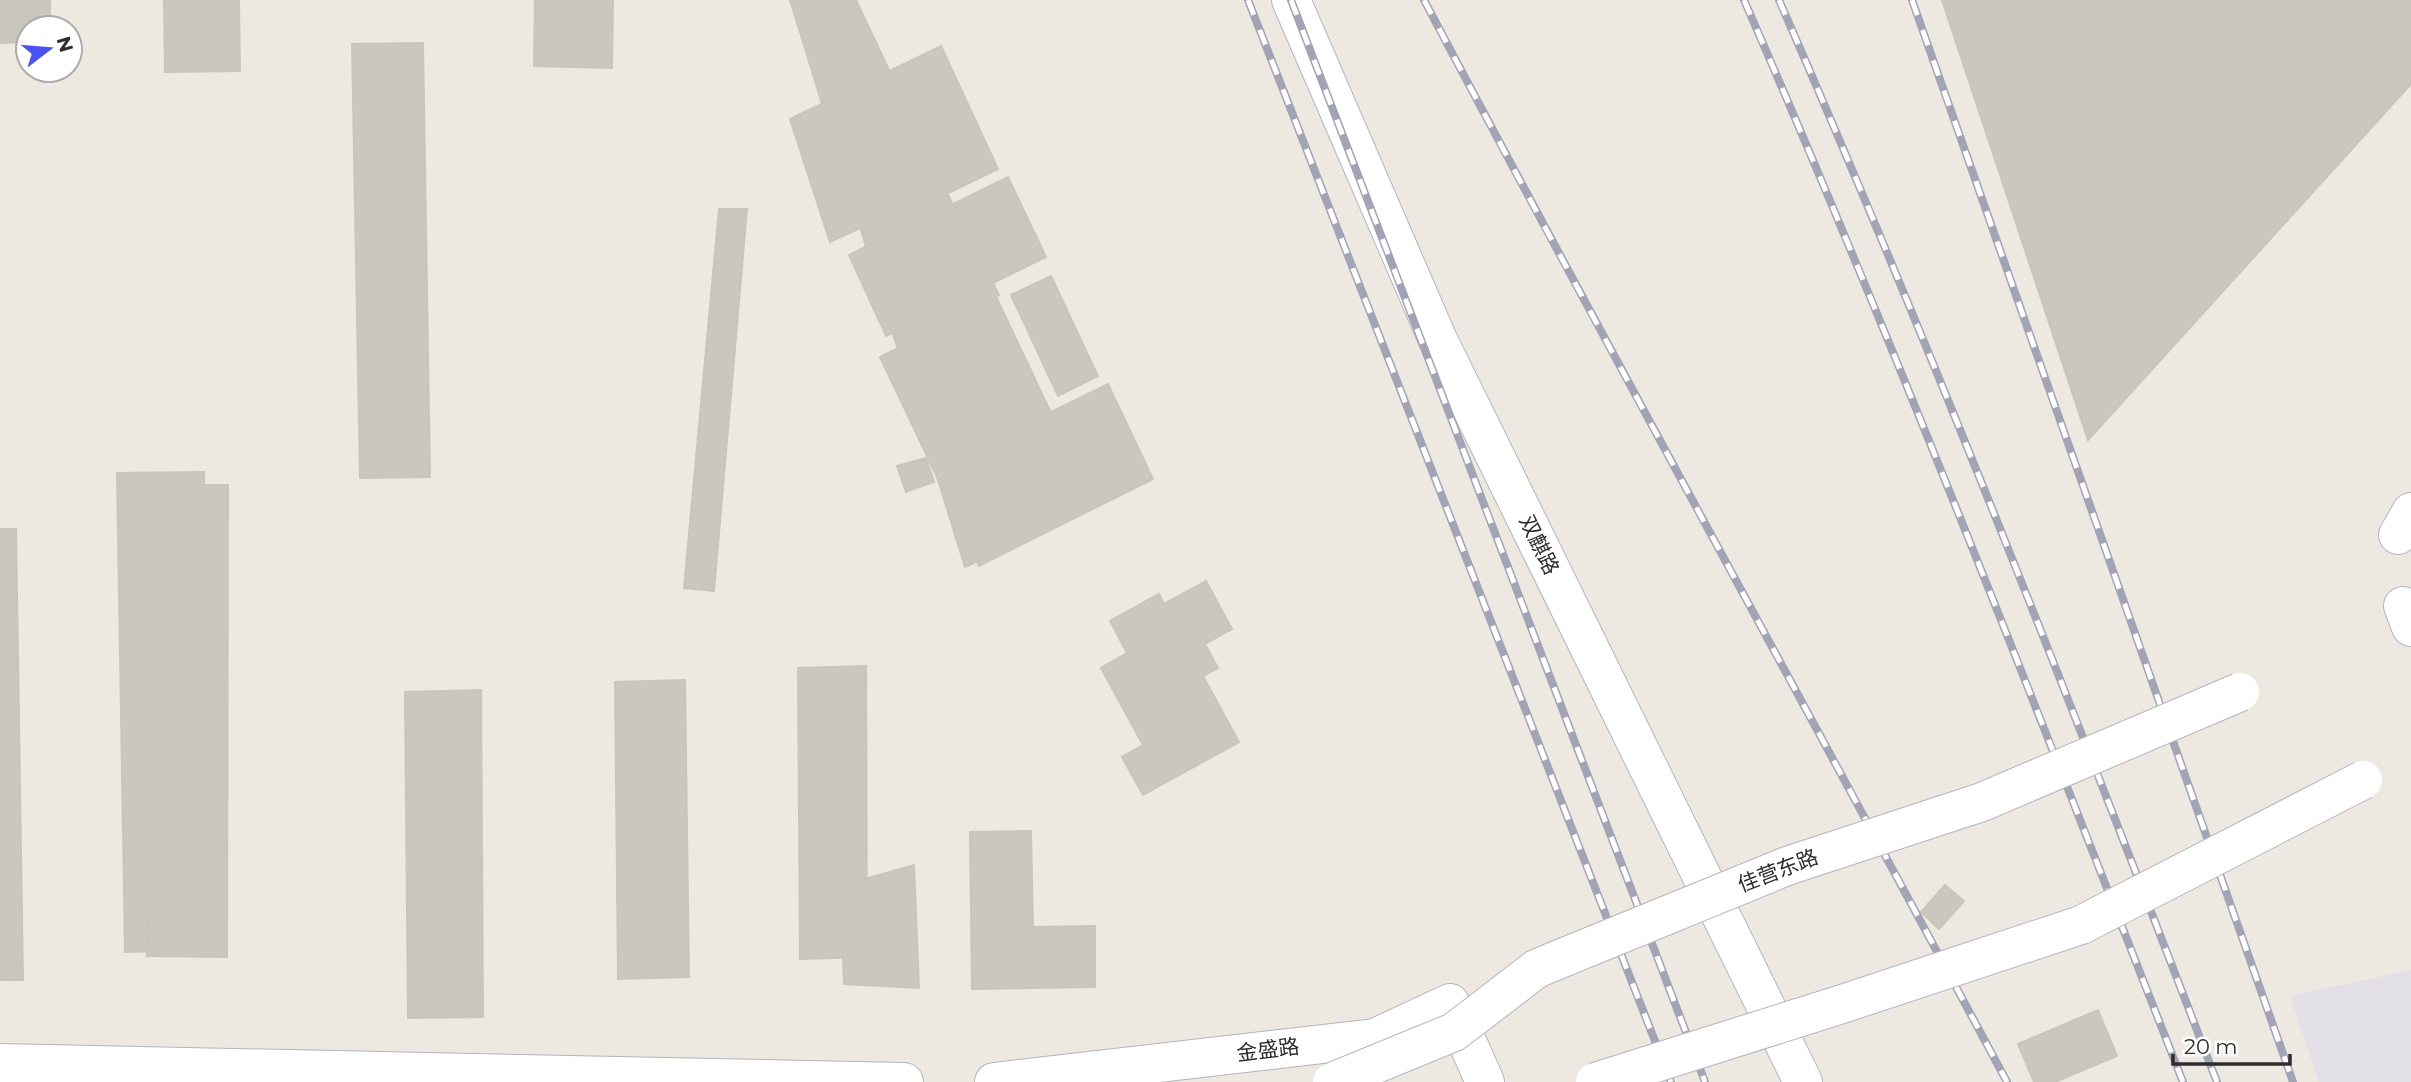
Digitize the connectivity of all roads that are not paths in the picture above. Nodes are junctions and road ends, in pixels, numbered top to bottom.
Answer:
1 (1291, 0) edge
2 (2240, 692) dead end
3 (2364, 780) dead end
4 (1712, 897) junction
5 (1775, 1025) junction
6 (0, 1063) edge
7 (904, 1082) edge
8 (994, 1082) edge
9 (1332, 1082) edge
10 (1485, 1082) edge
11 (1595, 1082) edge
12 (1803, 1082) edge

1 - 4 street, 双麒路
2 - 4 street, 佳营东路, bridge
3 - 5 street, bridge
4 - 5 street, 双麒路
4 - 9 street, 佳营东路, bridge
5 - 11 street, bridge
5 - 12 street, 双麒路
6 - 7 street
8 - 10 street, 金盛路

